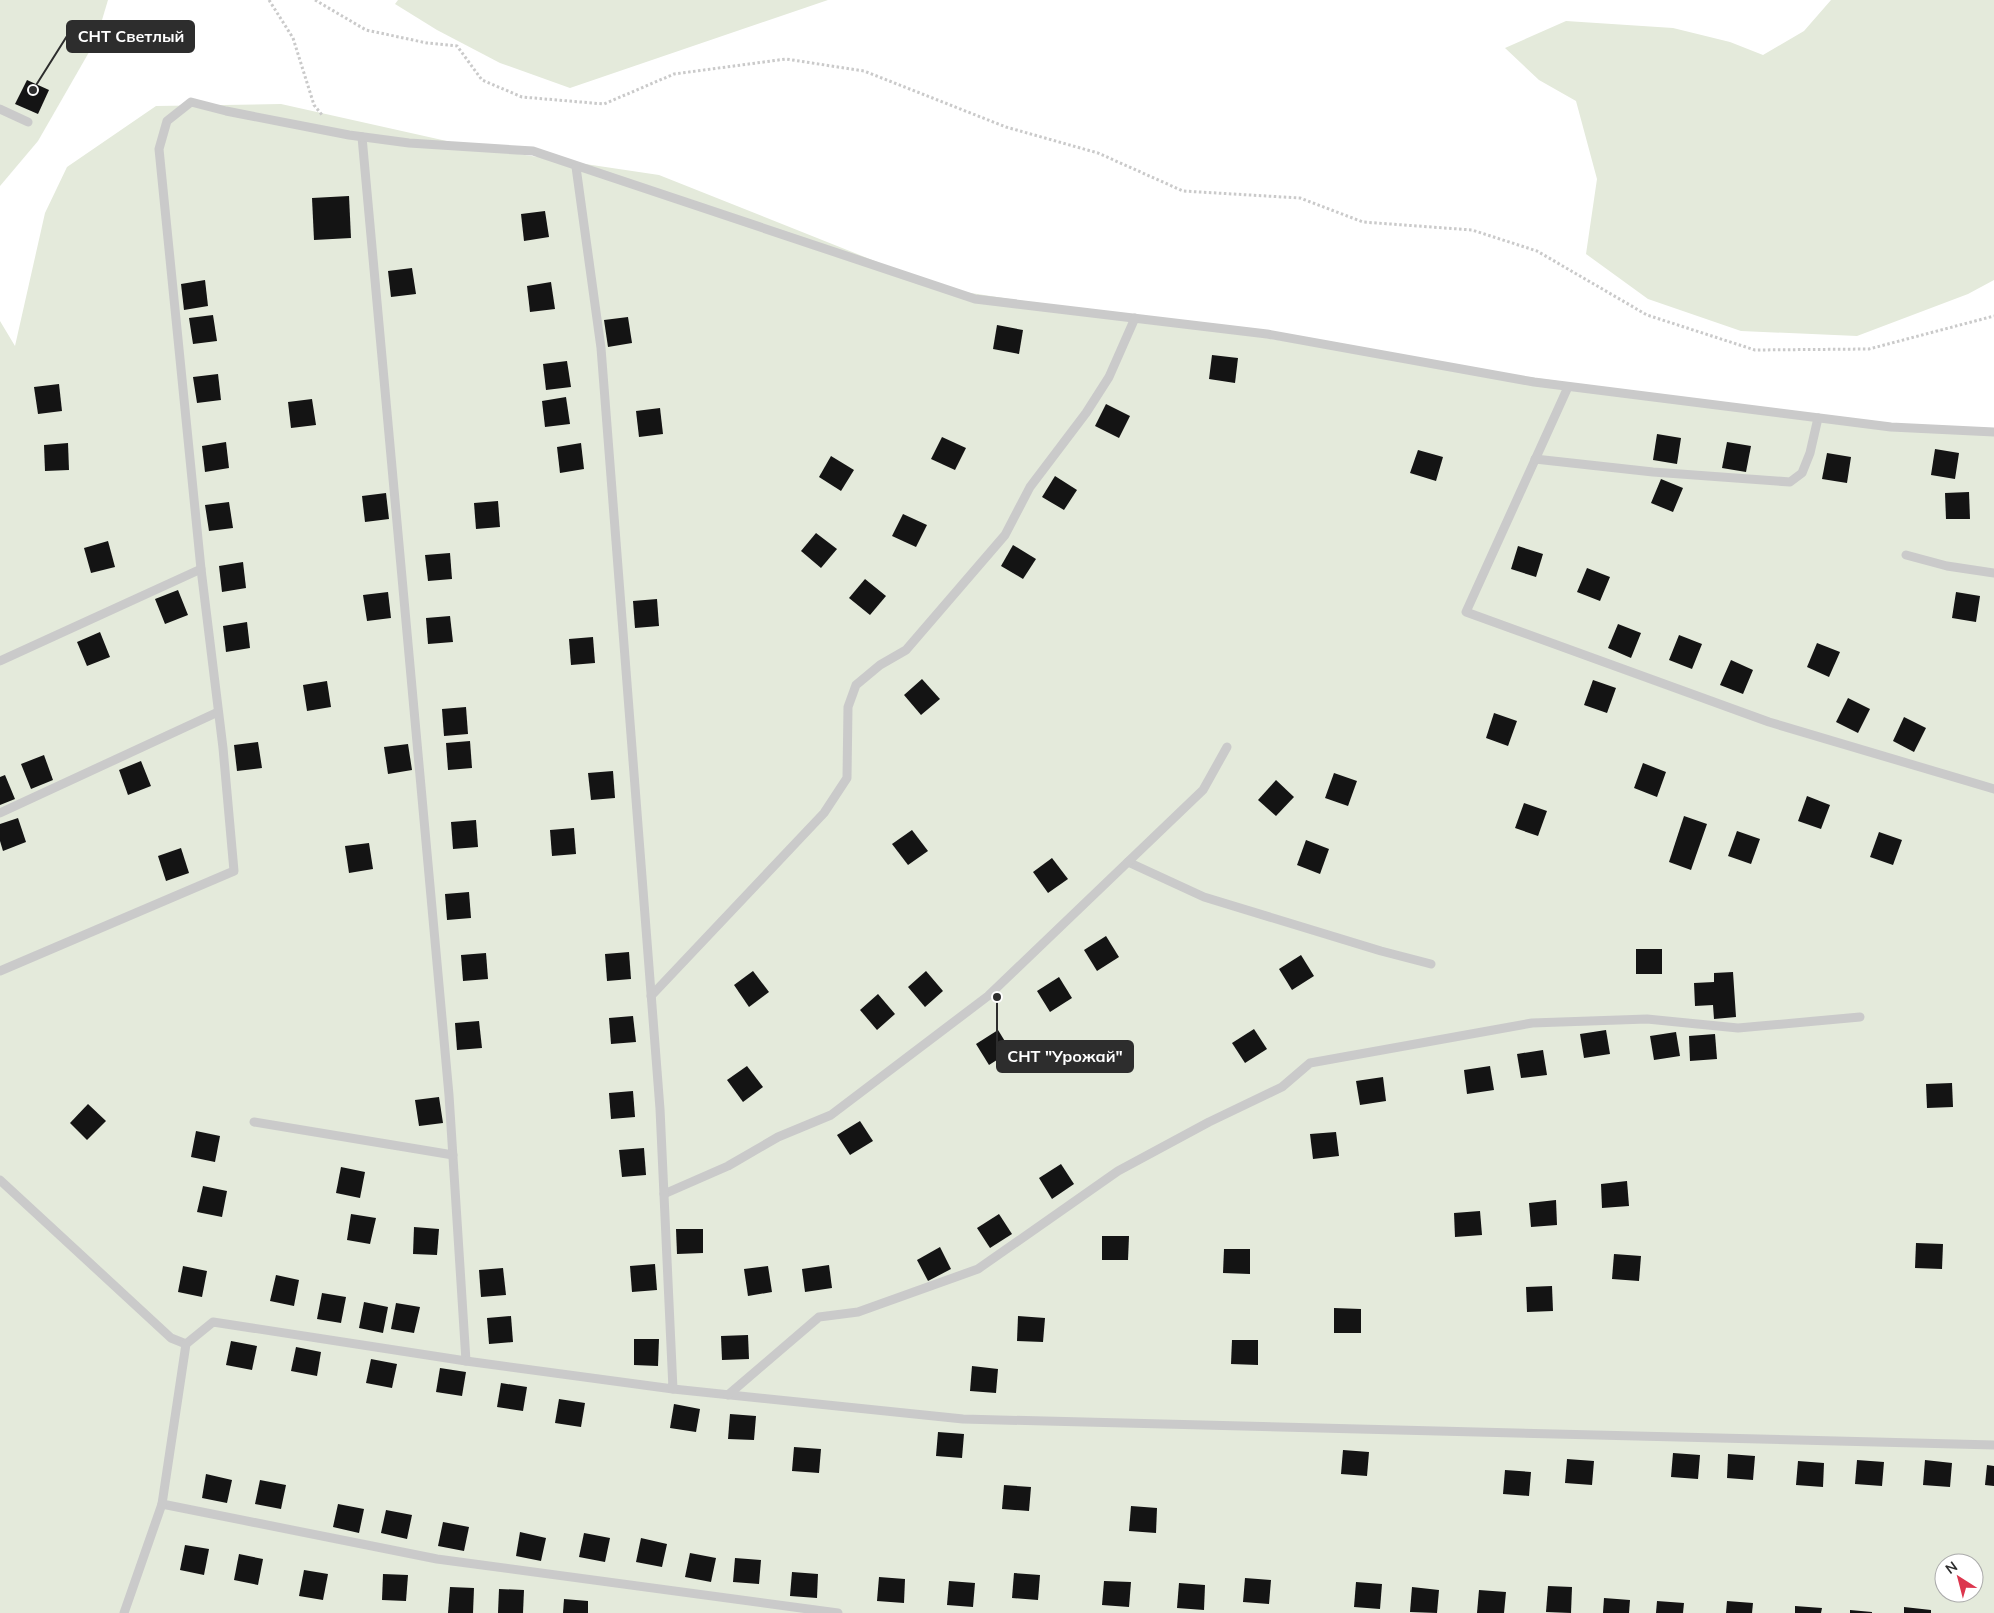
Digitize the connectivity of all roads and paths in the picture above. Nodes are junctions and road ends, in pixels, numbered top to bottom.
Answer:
1 (269, 0) edge
2 (315, 0) edge
3 (0, 109) edge
4 (28, 122) dead end
5 (337, 133) junction
6 (362, 137) junction
7 (576, 167) junction
8 (1994, 316) edge
9 (1135, 318) junction
10 (1568, 386) junction
11 (1818, 418) junction
12 (1994, 432) edge
13 (1535, 459) junction
14 (1906, 555) dead end
15 (201, 569) junction
16 (1994, 573) edge
17 (0, 661) edge
18 (218, 712) junction
19 (1228, 747) dead end
20 (1994, 790) edge
21 (0, 813) edge
22 (1128, 862) junction
23 (1431, 964) dead end
24 (0, 971) edge
25 (651, 996) junction
26 (1860, 1017) dead end
27 (254, 1122) dead end
28 (453, 1155) junction
29 (0, 1180) edge
30 (664, 1194) junction
31 (186, 1344) junction
32 (466, 1362) junction
33 (673, 1389) junction
34 (728, 1395) junction
35 (1994, 1445) edge
36 (162, 1504) junction
37 (124, 1613) edge
38 (838, 1613) edge

1 - 5 path
2 - 8 path
3 - 4 lane
5 - 6 lane
5 - 15 lane
6 - 7 lane
6 - 28 lane
7 - 9 lane
7 - 25 lane
9 - 10 lane
9 - 25 lane
10 - 11 lane
10 - 13 lane
11 - 12 lane
11 - 13 lane
13 - 20 lane
14 - 16 lane
15 - 17 lane
15 - 18 lane
18 - 21 lane
18 - 24 lane
19 - 22 lane
22 - 23 lane
22 - 30 lane
25 - 30 lane
26 - 34 lane
27 - 28 lane
28 - 32 lane
29 - 31 lane
30 - 33 lane
31 - 32 lane
31 - 36 lane
32 - 33 lane
33 - 34 lane
34 - 35 lane
36 - 37 lane
36 - 38 lane

